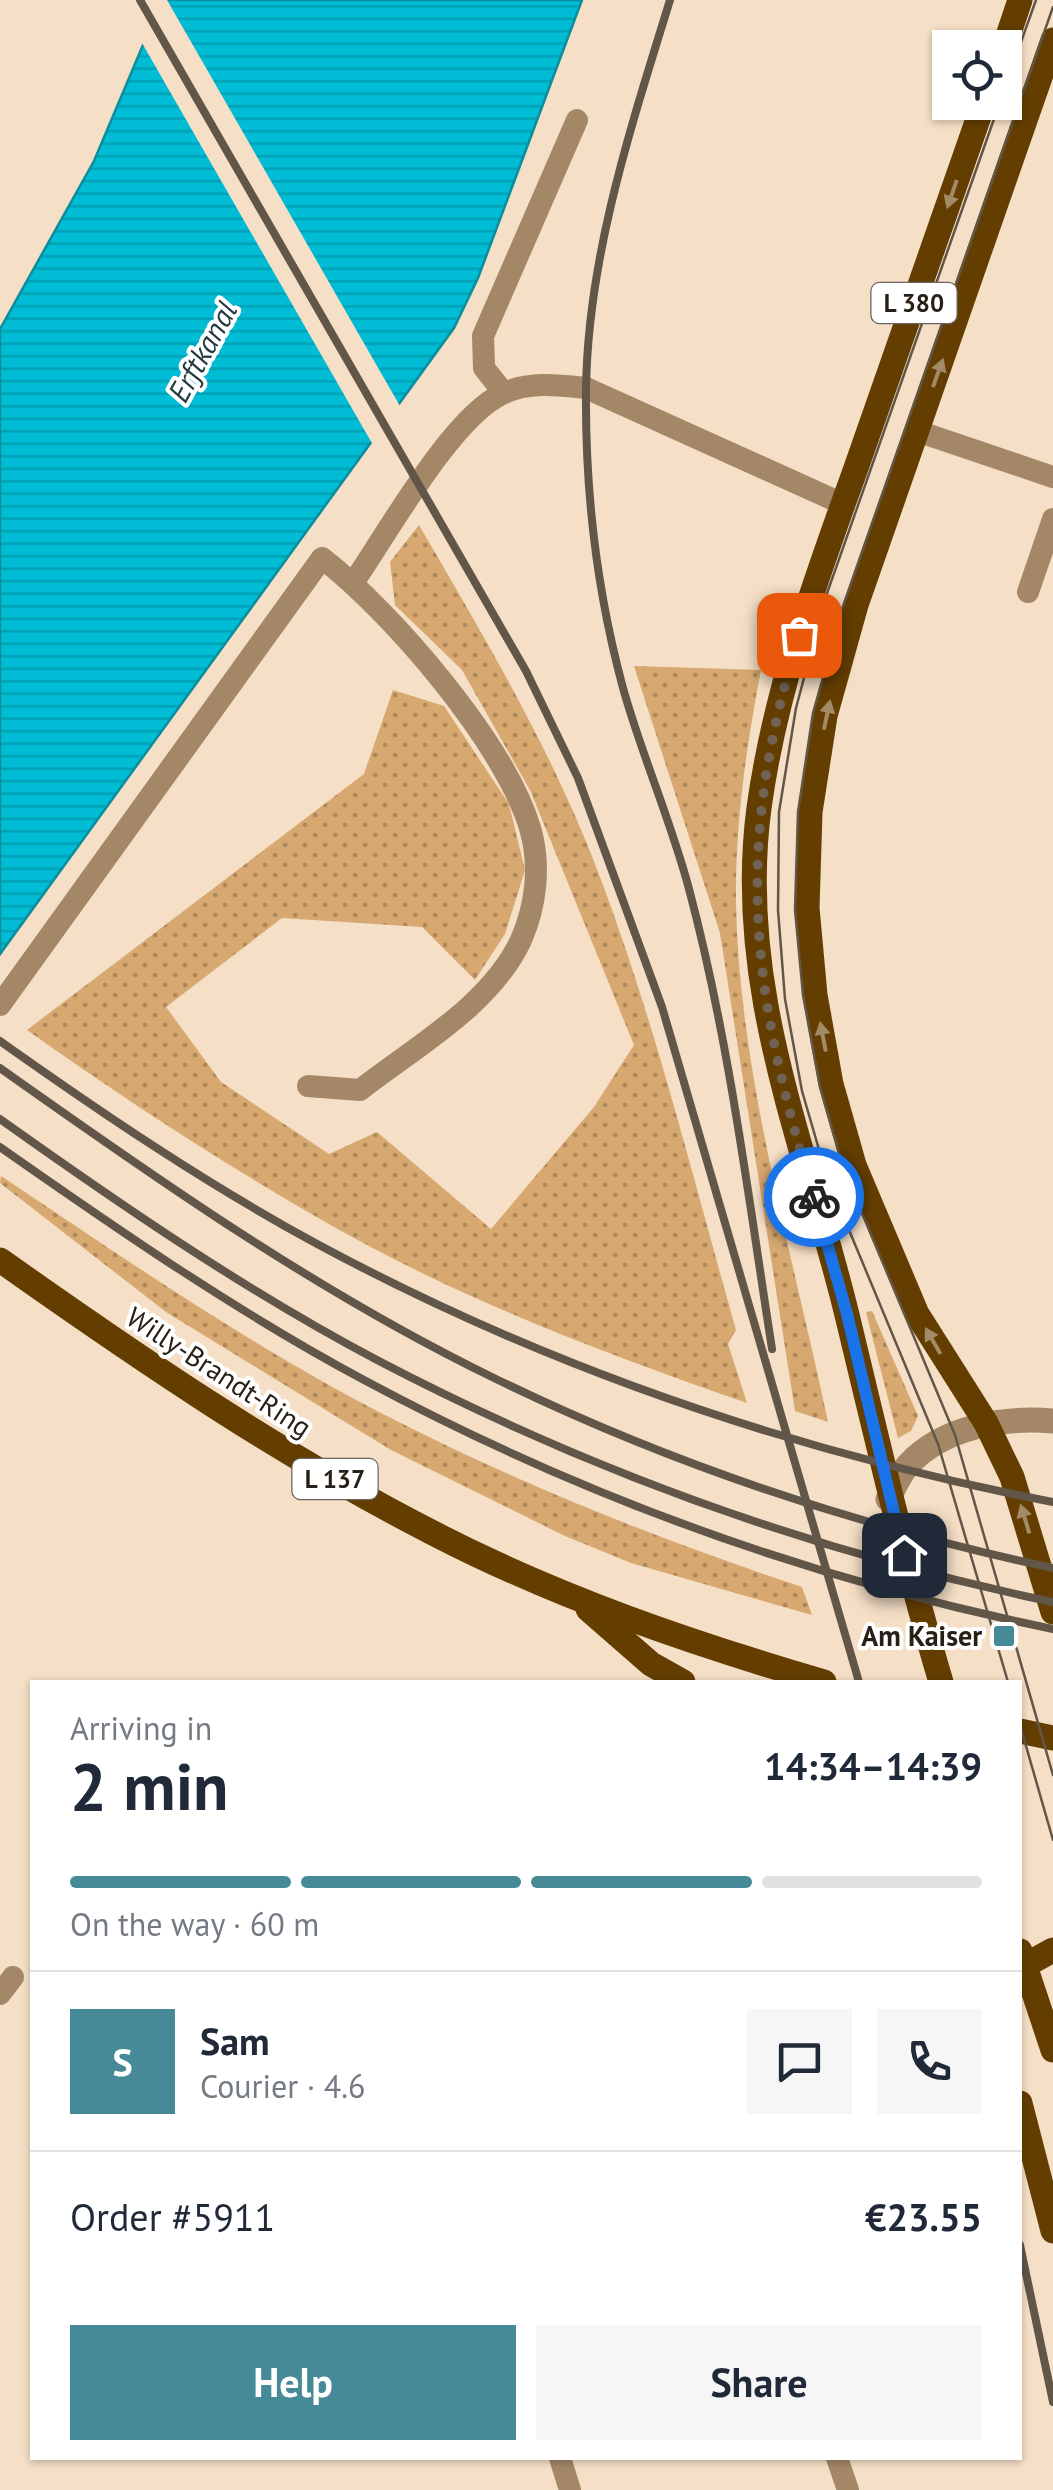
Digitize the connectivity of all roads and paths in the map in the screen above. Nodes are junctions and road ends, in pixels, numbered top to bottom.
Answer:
1 (1020, 0) edge
2 (1010, 30) edge
3 (1053, 40) edge
4 (577, 120) dead end
5 (978, 120) edge
6 (503, 392) junction
7 (917, 431) junction
8 (1053, 477) edge
9 (843, 504) junction
10 (1053, 519) edge
11 (354, 583) junction
12 (1028, 592) dead end
13 (0, 1005) edge
14 (308, 1086) dead end
15 (0, 1260) edge
16 (1053, 1421) edge
17 (986, 1423) junction
18 (888, 1499) junction
19 (577, 1598) junction
20 (1053, 1612) edge
21 (678, 1680) edge
22 (817, 1680) edge
23 (940, 1680) edge
24 (1022, 1732) edge
25 (1053, 1738) edge
26 (1053, 1950) edge
27 (1022, 1958) edge
28 (1053, 1965) edge
29 (1053, 2050) edge
30 (1022, 2111) edge
31 (1053, 2231) edge
32 (561, 2460) edge
33 (838, 2460) edge
34 (570, 2490) edge
35 (848, 2490) edge

1 - 2 main road
7 -> 3 main road, L 380
4 - 6 lane
5 -> 9 main road, L 380
6 - 9 lane
6 - 11 lane
7 - 8 lane
17 -> 7 main road, L 380
9 - 18 main road, L 380
10 - 12 lane
11 - 13 lane
11 - 14 lane
15 - 19 main road, Willy-Brandt-Ring / L 137
16 - 17 street
17 - 18 street
20 -> 17 main road, L 380
18 - 23 main road, L 380
19 - 21 main road, Willy-Brandt-Ring / L 137
19 - 22 main road, Willy-Brandt-Ring / L 137
24 - 25 main road
26 - 27 main road
27 - 28 main road
27 - 29 main road
30 - 31 main road
32 - 34 lane
33 - 35 lane

